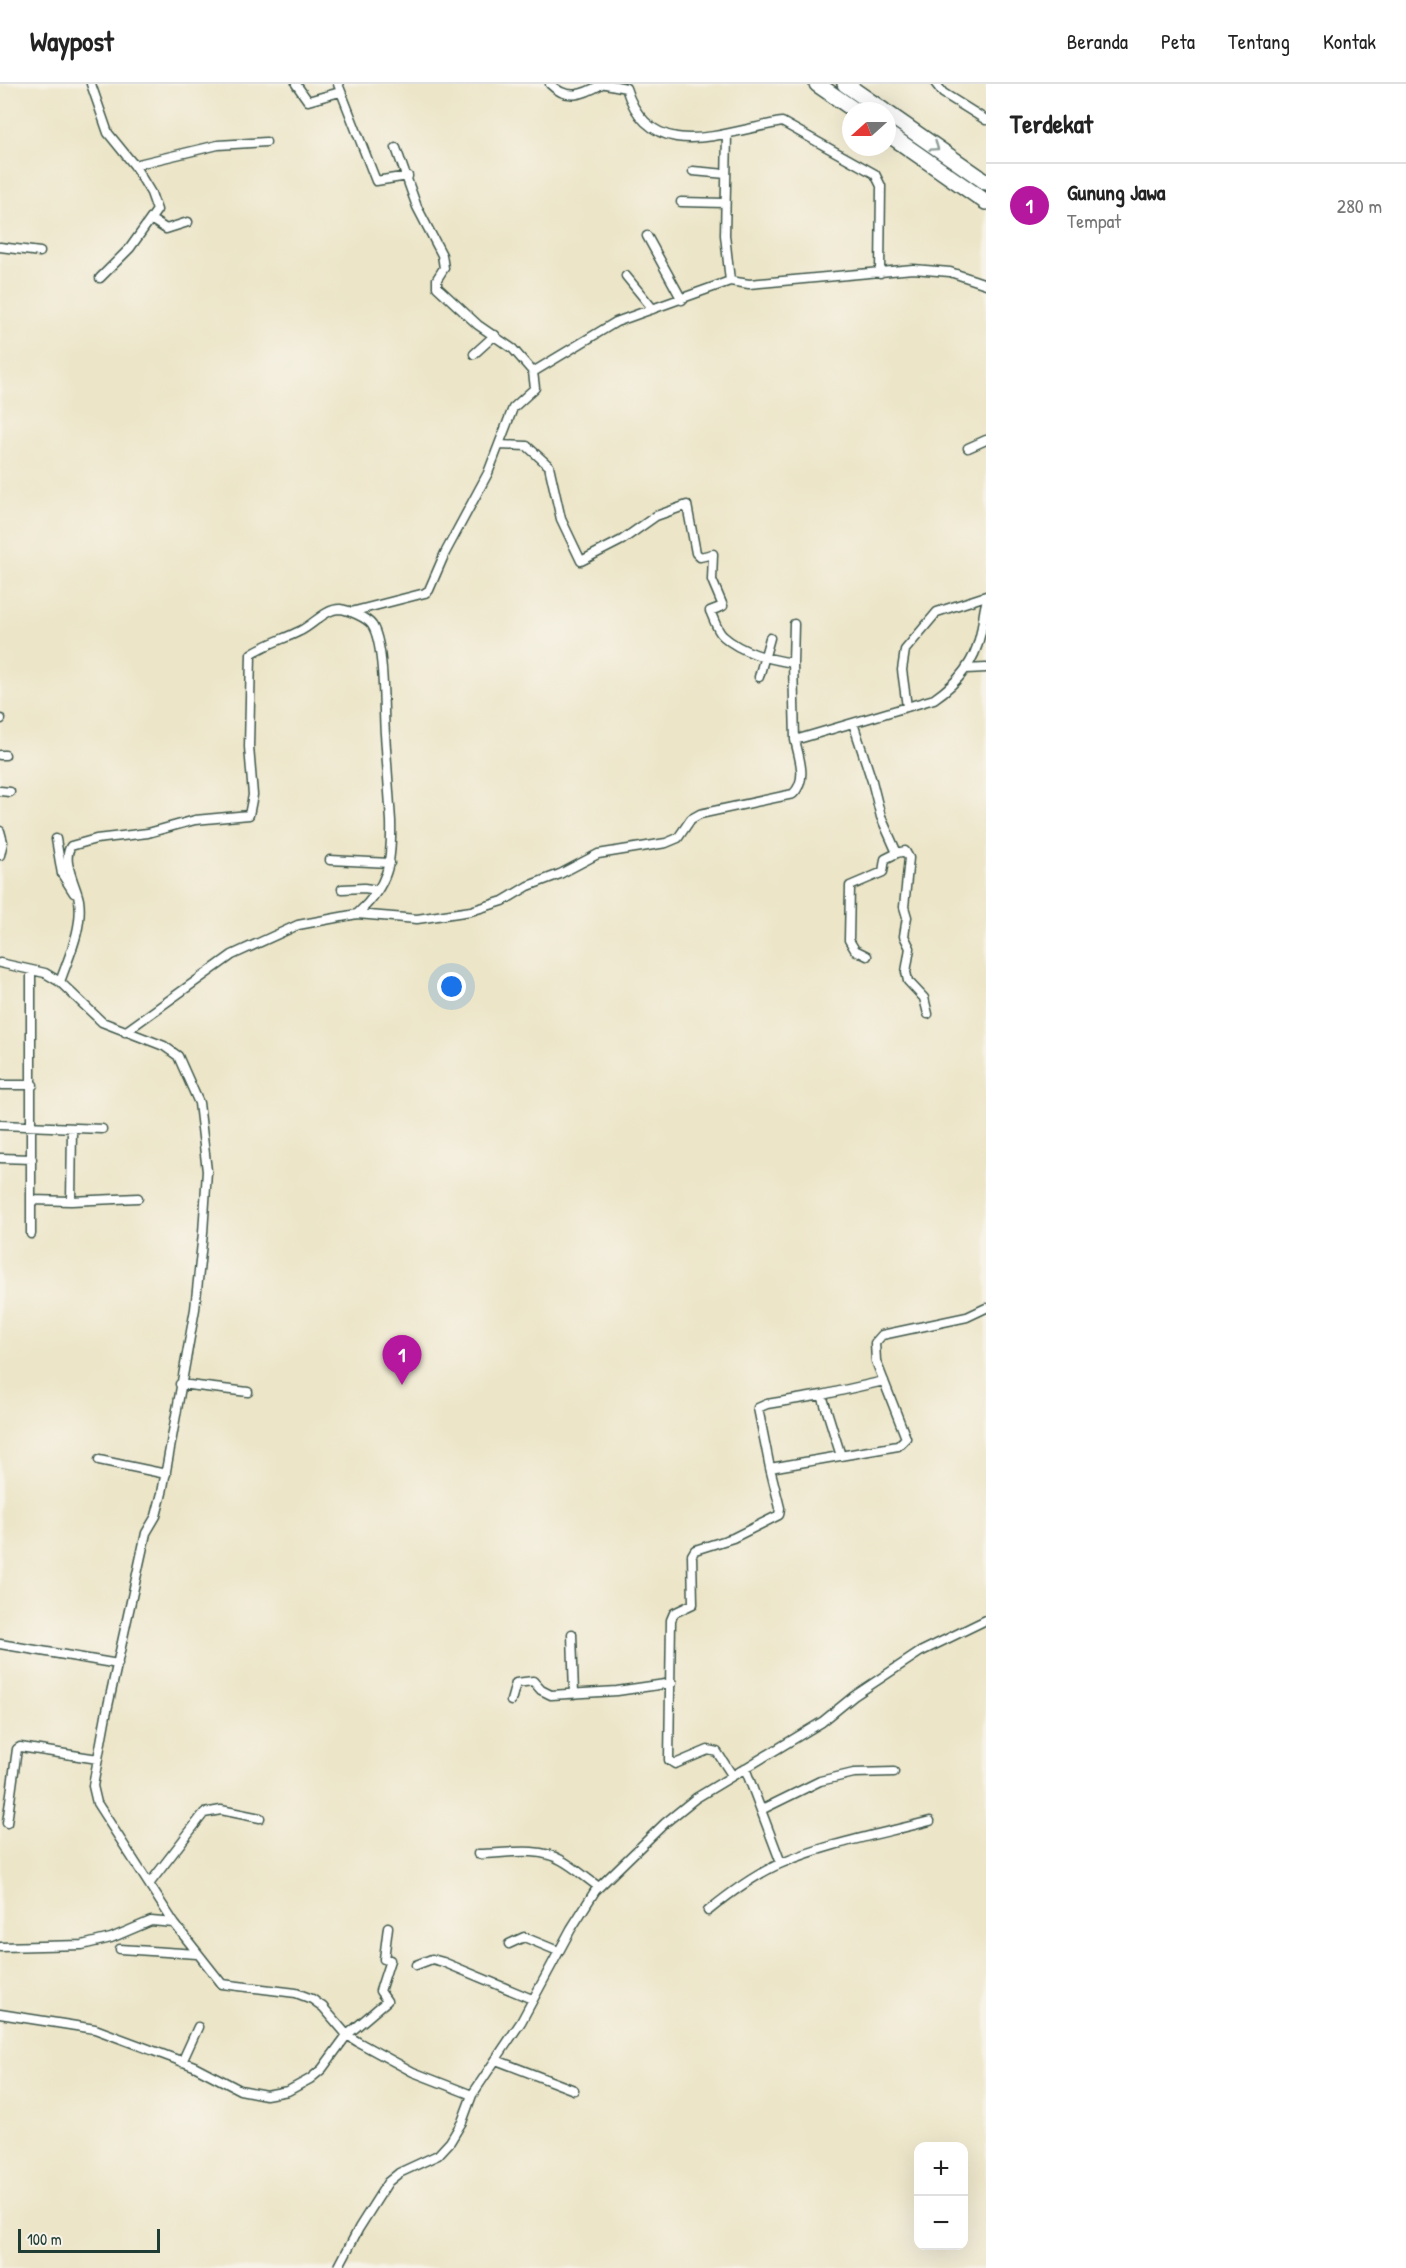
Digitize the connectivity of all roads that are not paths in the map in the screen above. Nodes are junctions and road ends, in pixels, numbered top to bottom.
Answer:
1 (91, 84) edge
2 (296, 84) edge
3 (550, 84) edge
4 (604, 84) edge
5 (817, 84) edge
6 (845, 84) edge
7 (936, 84) edge
8 (339, 86) edge
9 (843, 102) edge
10 (871, 102) edge
11 (896, 120) edge
12 (986, 120) edge
13 (727, 134) junction
14 (896, 139) edge
15 (266, 142) dead end
16 (396, 148) dead end
17 (134, 165) junction
18 (693, 171) dead end
19 (726, 174) junction
20 (408, 176) junction
21 (986, 182) edge
22 (681, 202) dead end
23 (986, 202) edge
24 (725, 203) junction
25 (152, 220) junction
26 (188, 222) dead end
27 (646, 236) dead end
28 (0, 248) edge
29 (40, 252) dead end
30 (880, 273) junction
31 (626, 276) dead end
32 (100, 278) dead end
33 (730, 281) junction
34 (986, 284) edge
35 (682, 300) junction
36 (653, 309) junction
37 (495, 335) junction
38 (474, 354) dead end
39 (533, 372) junction
40 (986, 440) edge
41 (499, 445) junction
42 (968, 448) dead end
43 (986, 596) edge
44 (986, 603) edge
45 (351, 612) junction
46 (794, 624) dead end
47 (770, 638) dead end
48 (764, 657) junction
49 (793, 663) junction
50 (986, 668) edge
51 (966, 669) junction
52 (759, 677) dead end
53 (906, 707) junction
54 (853, 723) junction
55 (795, 740) junction
56 (0, 791) edge
57 (10, 792) dead end
58 (0, 831) edge
59 (56, 839) dead end
60 (897, 853) junction
61 (0, 855) edge
62 (330, 860) dead end
63 (390, 863) junction
64 (342, 889) dead end
65 (378, 890) junction
66 (79, 901) junction
67 (357, 914) junction
68 (867, 956) dead end
69 (0, 963) edge
70 (31, 970) junction
71 (60, 982) junction
72 (928, 1014) dead end
73 (125, 1032) junction
74 (0, 1085) edge
75 (33, 1085) junction
76 (0, 1125) edge
77 (32, 1126) junction
78 (72, 1128) junction
79 (102, 1129) dead end
80 (0, 1158) edge
81 (32, 1159) junction
82 (138, 1198) dead end
83 (31, 1200) junction
84 (71, 1201) junction
85 (31, 1234) dead end
86 (986, 1308) edge
87 (884, 1381) junction
88 (180, 1384) junction
89 (248, 1392) dead end
90 (822, 1395) junction
91 (841, 1456) junction
92 (99, 1460) dead end
93 (770, 1468) junction
94 (166, 1474) junction
95 (986, 1620) edge
96 (572, 1634) dead end
97 (0, 1644) edge
98 (118, 1664) junction
99 (672, 1683) junction
100 (574, 1694) junction
101 (511, 1701) dead end
102 (98, 1759) junction
103 (745, 1768) junction
104 (894, 1772) dead end
105 (732, 1776) junction
106 (761, 1810) junction
107 (260, 1818) dead end
108 (930, 1821) dead end
109 (7, 1823) dead end
110 (478, 1854) dead end
111 (781, 1863) junction
112 (150, 1883) junction
113 (599, 1887) junction
114 (708, 1911) dead end
115 (174, 1923) junction
116 (388, 1927) dead end
117 (509, 1944) dead end
118 (0, 1947) edge
119 (120, 1949) dead end
120 (558, 1951) junction
121 (196, 1954) junction
122 (416, 1965) dead end
123 (532, 1999) junction
124 (0, 2014) edge
125 (198, 2027) dead end
126 (347, 2035) junction
127 (496, 2060) junction
128 (182, 2062) junction
129 (574, 2090) dead end
130 (472, 2095) junction
131 (339, 2268) edge

1 - 17 street
2 - 8 street
3 - 4 street
4 - 13 street
5 - 9 highway
6 - 10 highway
7 - 12 street
8 - 20 street
11 -> 21 highway
13 - 19 street
13 - 30 street
14 - 23 highway
15 - 17 street
16 - 20 street
17 - 25 street
18 - 19 street
19 - 24 street
20 - 37 street
22 - 24 street
24 - 33 street
25 - 26 street
25 - 32 street
27 - 35 street
28 - 29 street
30 - 33 street
30 - 34 street
31 - 36 street
33 - 35 street
35 - 36 street
36 - 39 street
37 - 38 street
37 - 39 street
39 - 41 street
40 - 42 street
41 - 45 street
41 - 48 street
43 - 53 street
44 - 51 street
45 - 63 street
45 - 66 street
46 - 49 street
47 - 48 street
48 - 49 street
48 - 52 street
49 - 55 street
50 - 51 street
51 - 53 street
53 - 54 street
54 - 55 street
54 - 60 street
55 - 67 street
56 - 57 street
58 - 61 street
59 - 66 street
60 - 68 street
60 - 72 street
62 - 63 street
63 - 65 street
64 - 65 street
65 - 67 street
66 - 71 street
67 - 73 street
69 - 70 street
70 - 71 street
70 - 75 street
71 - 73 street
73 - 88 street
74 - 75 street
75 - 77 street
76 - 77 street
77 - 78 street
77 - 81 street
78 - 79 street
78 - 84 street
80 - 81 street
81 - 83 street
82 - 84 street
83 - 84 street
83 - 85 street
86 - 87 street
87 - 90 street
87 - 91 street
88 - 89 street
88 - 94 street
90 - 91 street
90 - 93 street
91 - 93 street
92 - 94 street
93 - 99 street
94 - 98 street
95 - 103 street
96 - 100 street
97 - 98 street
98 - 102 street
99 - 100 street
99 - 105 street
100 - 101 street
102 - 109 street
102 - 112 street
103 - 105 street
103 - 106 street
104 - 106 street
105 - 113 street
106 - 111 street
107 - 112 street
108 - 111 street
110 - 113 street
111 - 114 street
112 - 115 street
113 - 120 street
115 - 118 street
115 - 121 street
116 - 126 street
117 - 120 street
119 - 121 street
120 - 123 street
121 - 126 street
122 - 123 street
123 - 127 street
124 - 128 street
125 - 128 street
126 - 128 street
126 - 130 street
127 - 129 street
127 - 130 street
130 - 131 street

